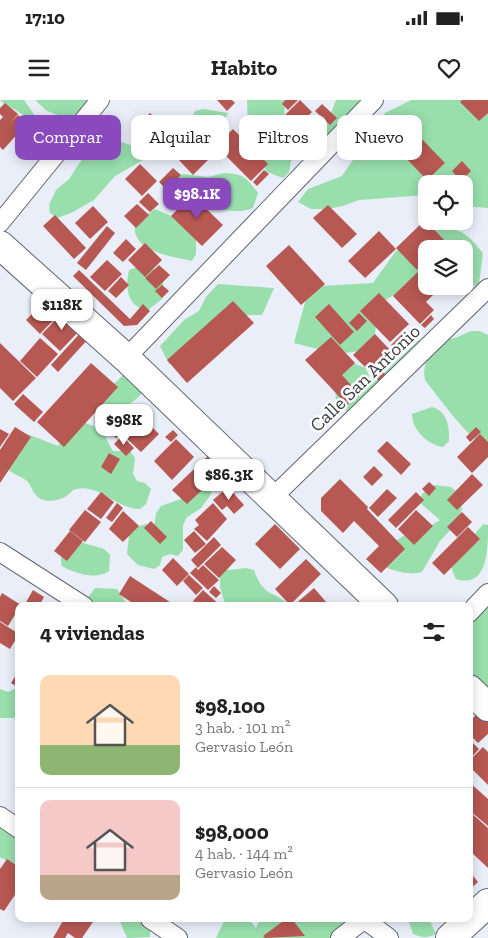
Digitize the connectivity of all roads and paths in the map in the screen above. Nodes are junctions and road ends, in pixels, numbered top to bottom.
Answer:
1 (100, 100) edge
2 (374, 100) edge
3 (0, 223) edge
4 (0, 245) edge
5 (488, 288) edge
6 (126, 358) junction
7 (272, 498) junction
8 (1, 553) edge
9 (488, 593) edge
10 (78, 602) edge
11 (380, 602) edge
12 (473, 609) edge
13 (473, 693) edge
14 (488, 707) edge
15 (0, 816) edge
16 (15, 826) edge
17 (488, 903) edge
18 (473, 917) edge
19 (154, 922) edge
20 (361, 922) edge
21 (369, 922) edge
22 (467, 922) edge
23 (178, 938) edge
24 (340, 938) edge
25 (389, 938) edge
26 (450, 938) edge

1 - 3 street
2 - 6 street
4 - 6 main road
5 - 7 street, Calle San Antonio
6 - 7 main road
7 - 11 main road
8 - 10 street
9 - 12 street
13 - 14 main road
15 - 16 street
17 - 18 main road
19 - 23 street
20 - 24 street
21 - 25 street
22 - 26 main road

